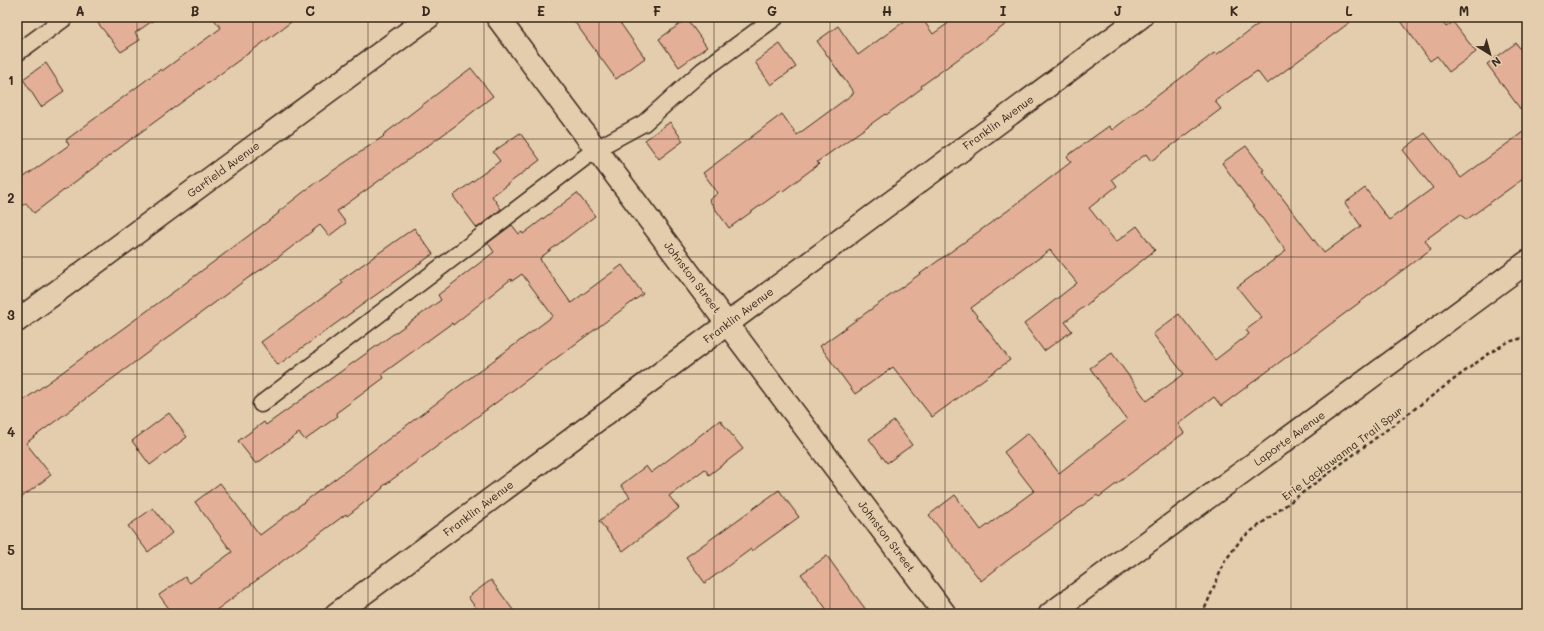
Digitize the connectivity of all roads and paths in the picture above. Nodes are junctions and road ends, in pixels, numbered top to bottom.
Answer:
1 (66, 17) edge
2 (429, 17) edge
3 (497, 17) edge
4 (776, 17) edge
5 (1140, 17) edge
6 (17, 53) edge
7 (596, 149) junction
8 (1527, 262) edge
9 (17, 321) edge
10 (727, 322) junction
11 (1527, 337) edge
12 (261, 404) dead end
13 (336, 614) edge
14 (945, 614) edge
15 (1050, 614) edge
16 (1201, 614) edge

1 - 6 lane
2 - 9 street, Garfield Avenue
3 - 7 street, Johnston Street
4 - 7 lane
5 - 10 street, Franklin Avenue
7 - 10 street, Johnston Street
7 - 12 lane
8 - 15 street, Laporte Avenue
10 - 13 street, Franklin Avenue
10 - 14 street, Johnston Street
11 - 16 path, Erie Lackawanna Trail Spur

